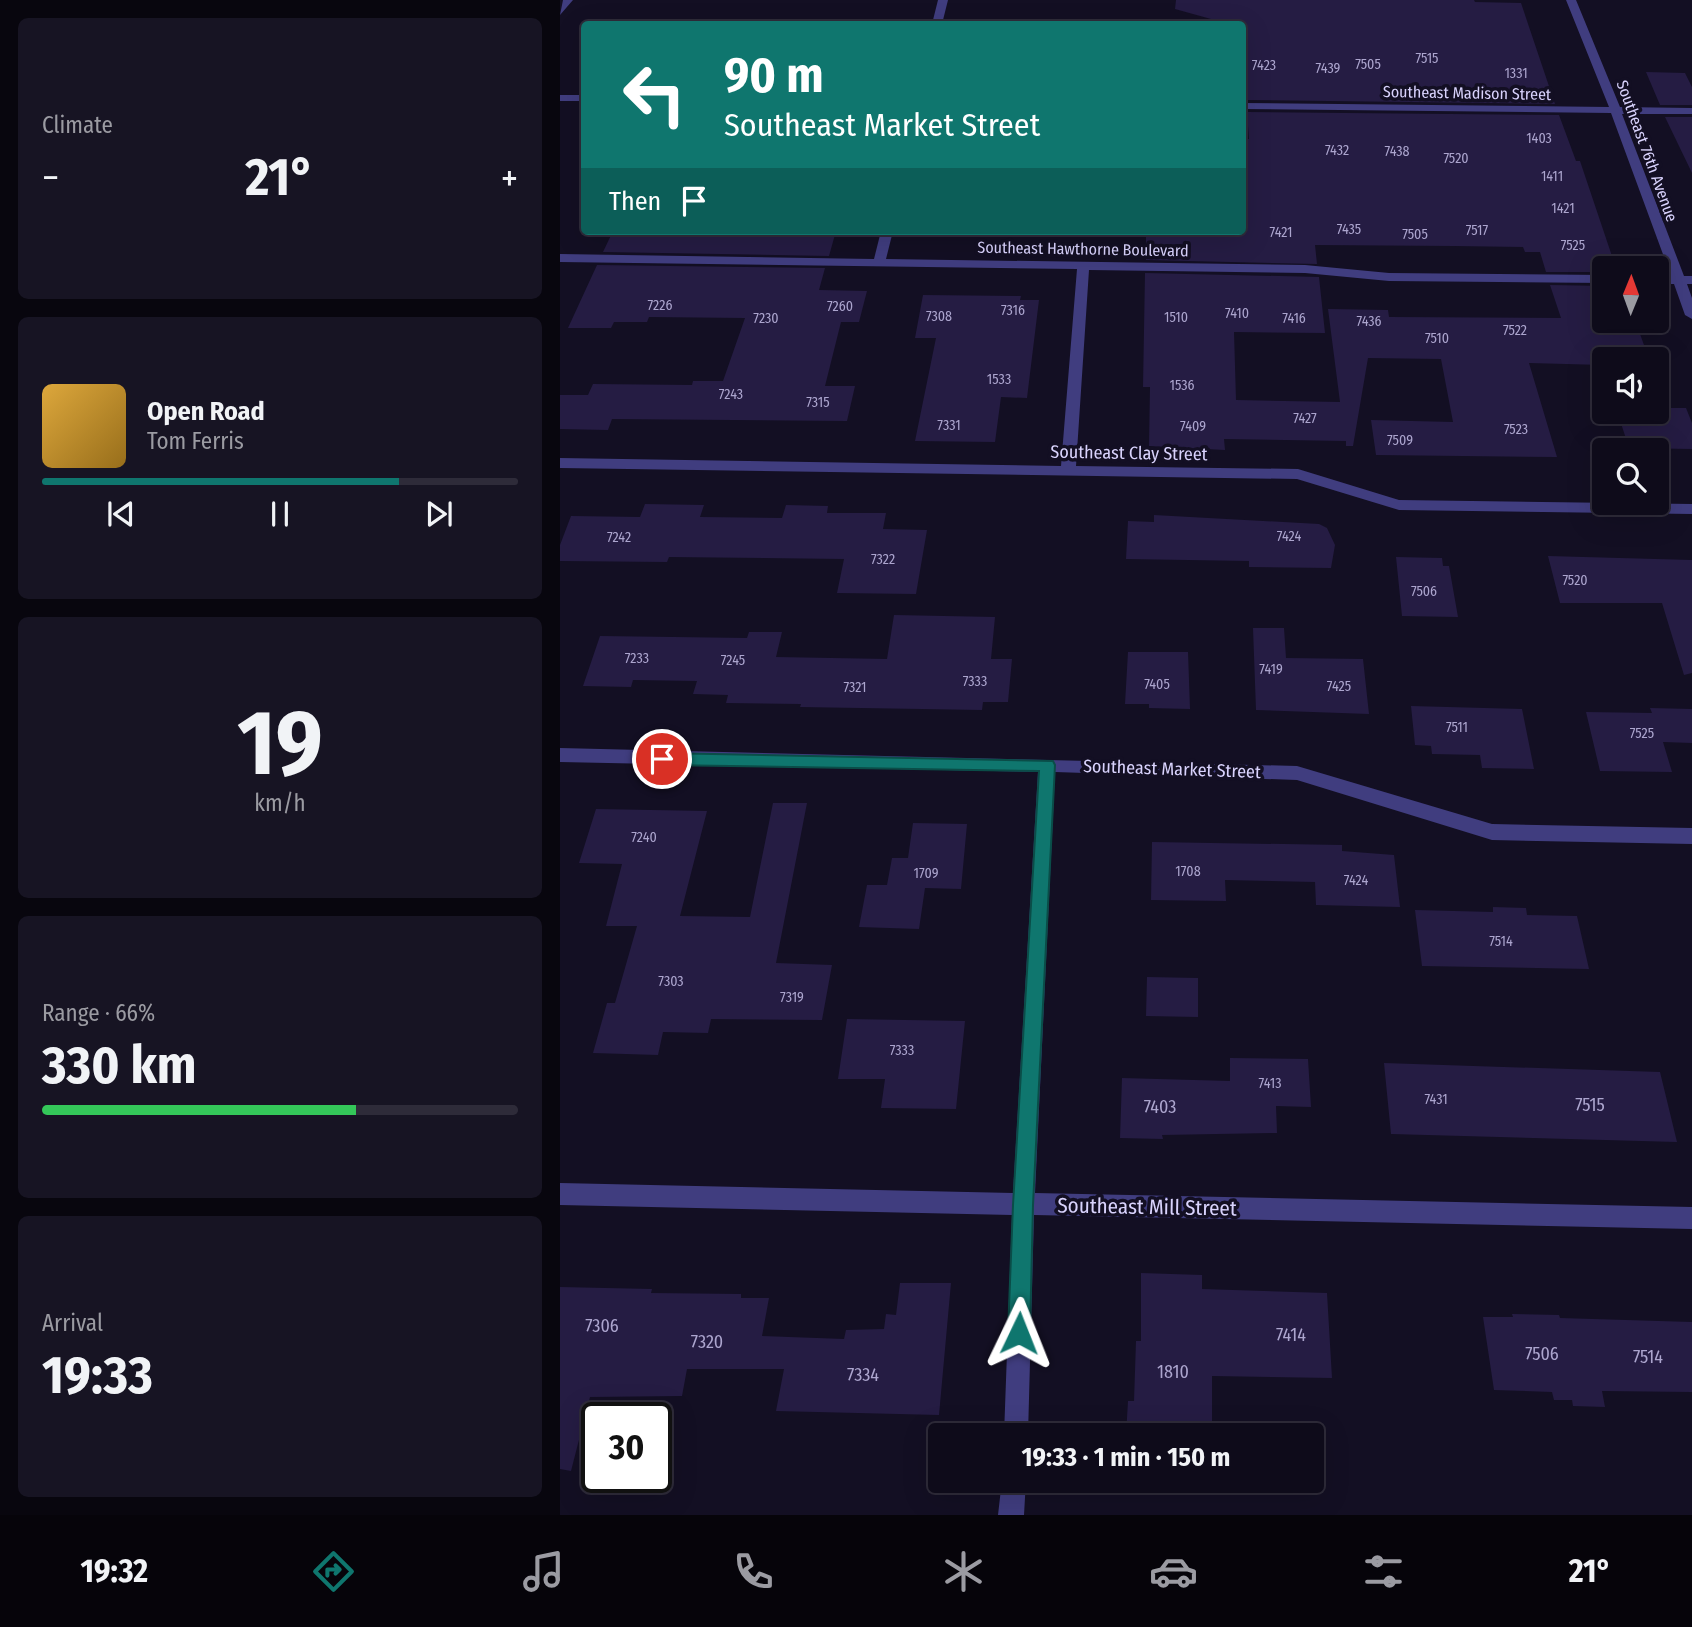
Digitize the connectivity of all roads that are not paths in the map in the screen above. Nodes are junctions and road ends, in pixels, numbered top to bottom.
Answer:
1 (568, 0) edge
2 (943, 0) edge
3 (1571, 0) edge
4 (560, 12) edge
5 (938, 21) edge
6 (560, 98) edge
7 (581, 98) edge
8 (1246, 106) edge
9 (1616, 111) junction
10 (1692, 111) edge
11 (886, 235) edge
12 (560, 258) edge
13 (879, 264) junction
14 (1083, 267) junction
15 (1592, 279) edge
16 (1685, 280) edge
17 (1692, 315) edge
18 (560, 463) edge
19 (1068, 472) junction
20 (1692, 509) edge
21 (560, 755) edge
22 (1047, 765) junction
23 (1692, 835) edge
24 (560, 1194) edge
25 (1023, 1205) junction
26 (1692, 1218) edge
27 (1016, 1423) edge
28 (1013, 1493) edge
29 (1011, 1515) edge

1 - 4 street
2 - 5 street
3 - 9 street, Southeast 76th Avenue
6 - 7 street
8 - 9 street, Southeast Madison Street
9 - 10 street, Southeast Madison Street
9 - 16 street, Southeast 76th Avenue
11 - 13 street
12 - 13 street, Southeast Hawthorne Boulevard
13 - 14 street, Southeast Hawthorne Boulevard
14 - 15 street, Southeast Hawthorne Boulevard
14 - 19 street
16 - 17 street, Southeast 76th Avenue
18 - 19 street, Southeast Clay Street
19 - 20 street, Southeast Clay Street
21 - 22 street, Southeast Market Street
22 - 23 street, Southeast Market Street
22 - 25 street
24 - 25 street, Southeast Mill Street
25 - 26 street, Southeast Mill Street
25 - 27 street
28 - 29 street

